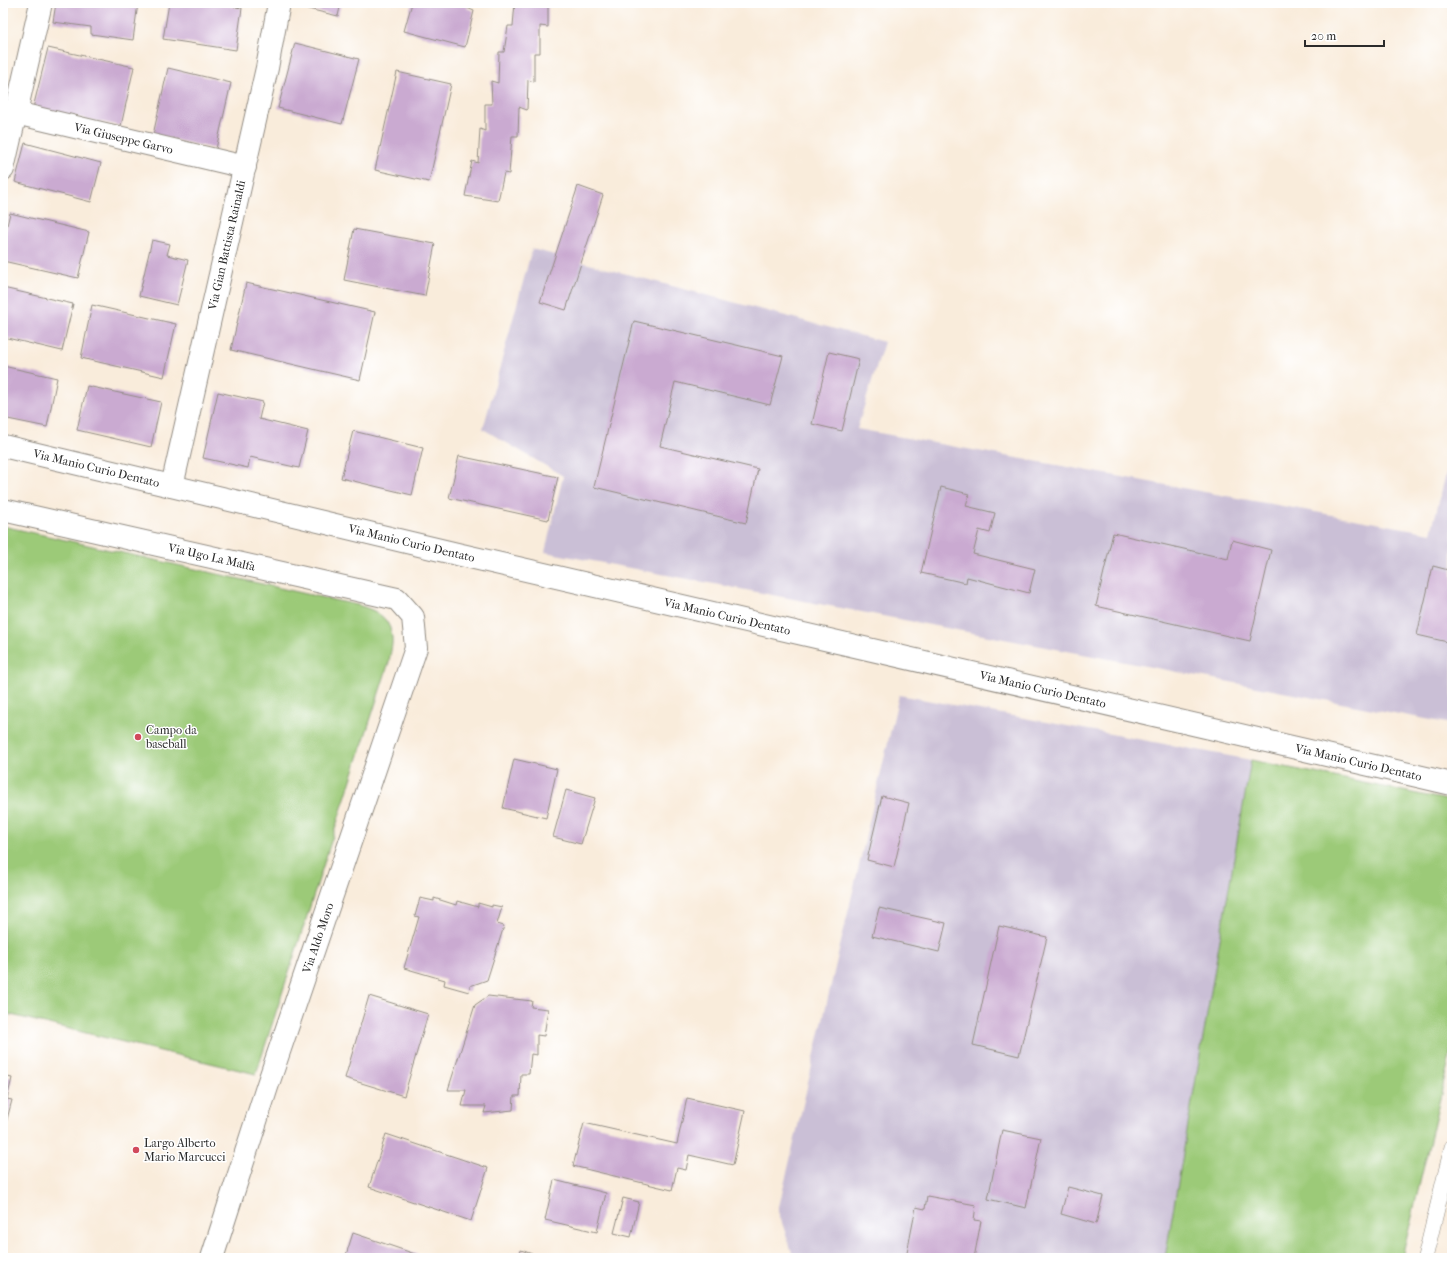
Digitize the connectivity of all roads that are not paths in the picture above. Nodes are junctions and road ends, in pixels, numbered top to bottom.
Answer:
1 (41, 3) edge
2 (279, 3) edge
3 (9, 112) edge
4 (245, 167) junction
5 (3, 169) edge
6 (3, 446) edge
7 (172, 486) junction
8 (3, 510) edge
9 (413, 617) joint
10 (1452, 784) edge
11 (1452, 1147) edge
12 (212, 1258) edge
13 (1425, 1258) edge

1 - 3 street
2 - 4 street, Via Gian Battista Rainaldi
3 - 4 street, Via Giuseppe Garvo
3 - 5 street
4 - 7 street, Via Gian Battista Rainaldi
6 - 7 street, Via Manio Curio Dentato
7 - 10 street, Via Manio Curio Dentato
8 - 9 street, Via Ugo La Malfa
9 - 12 street, Via Aldo Moro
11 - 13 lane

